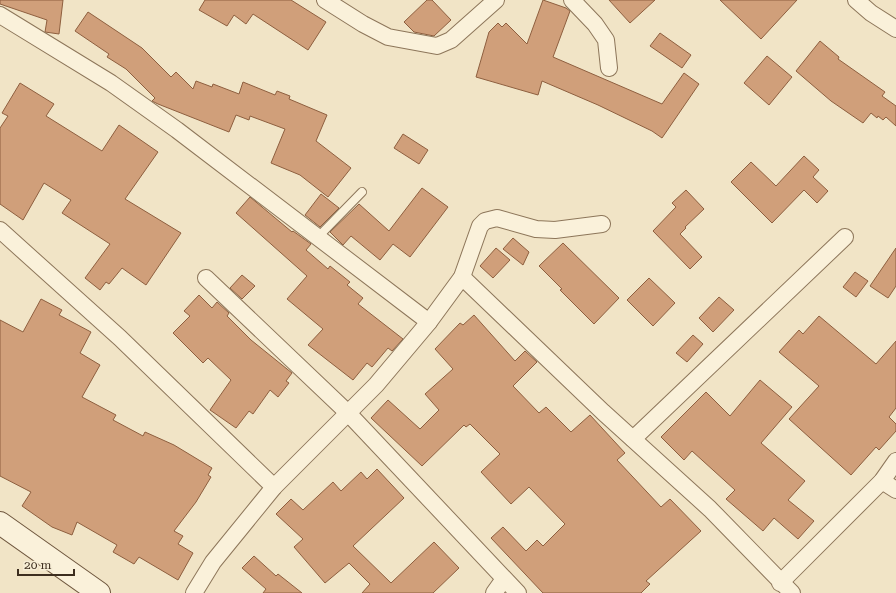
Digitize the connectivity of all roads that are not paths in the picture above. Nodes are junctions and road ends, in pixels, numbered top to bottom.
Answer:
1 (325, 0) edge
2 (496, 0) edge
3 (572, 0) edge
4 (856, 0) edge
5 (0, 15) edge
6 (896, 29) edge
7 (609, 68) dead end
8 (362, 192) dead end
9 (602, 224) dead end
10 (0, 230) edge
11 (845, 237) dead end
12 (317, 238) junction
13 (462, 277) junction
14 (206, 278) dead end
15 (429, 322) junction
16 (348, 413) junction
17 (633, 439) junction
18 (896, 461) edge
19 (882, 481) junction
20 (274, 487) junction
21 (896, 490) edge
22 (0, 523) edge
23 (504, 579) junction
24 (786, 588) edge
25 (92, 591) edge
26 (194, 593) edge
27 (494, 593) edge
28 (518, 593) edge

1 - 2 street
3 - 7 street
4 - 6 street
5 - 12 street
8 - 12 lane
9 - 13 street
10 - 20 street
11 - 17 street
12 - 15 street
13 - 15 street
13 - 17 street
14 - 16 street
15 - 16 street
16 - 20 street
16 - 23 street
17 - 24 street
18 - 19 street
19 - 21 street
19 - 24 street
20 - 26 street
22 - 25 street
23 - 27 street
23 - 28 street

